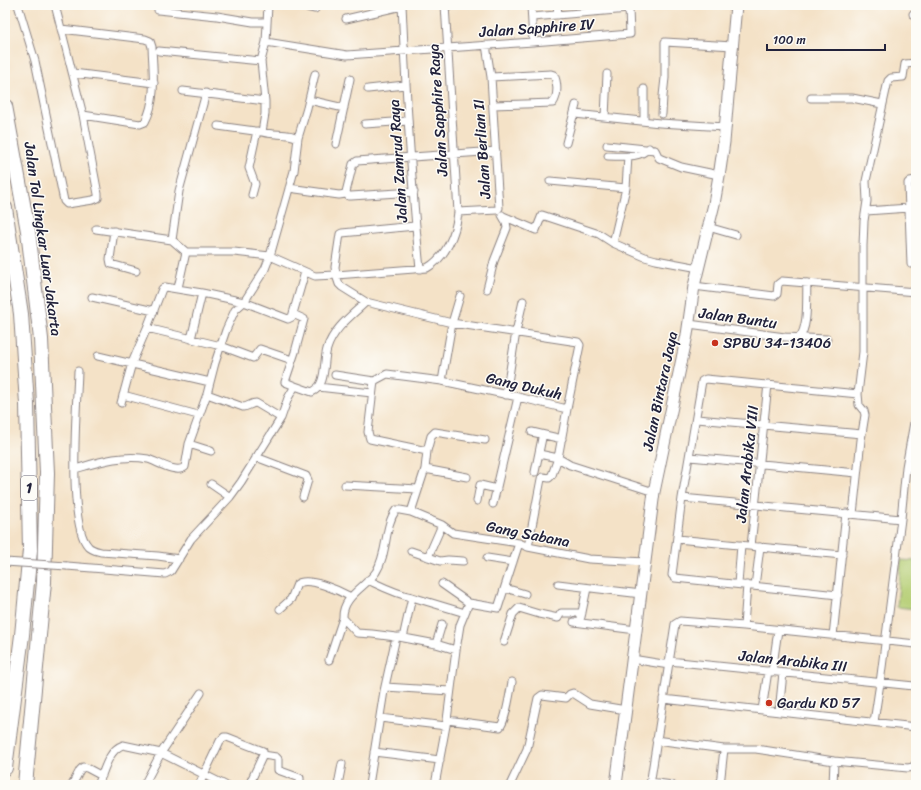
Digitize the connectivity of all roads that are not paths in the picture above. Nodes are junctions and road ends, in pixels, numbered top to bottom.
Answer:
1 (18, 5) edge
2 (55, 5) edge
3 (268, 5) edge
4 (297, 5) edge
5 (402, 5) edge
6 (458, 5) edge
7 (531, 5) edge
8 (557, 5) edge
9 (736, 5) edge
10 (445, 6) edge
11 (315, 9) dead end
12 (588, 9) edge
13 (158, 10) dead end
14 (558, 15) junction
15 (532, 17) junction
16 (346, 19) dead end
17 (267, 22) junction
18 (61, 29) junction
19 (266, 42) junction
20 (533, 42) junction
21 (486, 45) junction
22 (733, 46) junction
23 (447, 48) junction
24 (159, 51) dead end
25 (404, 51) junction
26 (262, 61) junction
27 (916, 63) edge
28 (73, 73) junction
29 (315, 74) dead end
30 (607, 74) dead end
31 (491, 76) junction
32 (350, 79) dead end
33 (154, 83) junction
34 (405, 85) junction
35 (368, 89) dead end
36 (644, 89) dead end
37 (183, 91) dead end
38 (206, 93) junction
39 (811, 98) dead end
40 (265, 100) junction
41 (309, 100) junction
42 (882, 104) junction
43 (576, 105) dead end
44 (5, 106) edge
45 (493, 106) junction
46 (344, 108) junction
47 (575, 114) junction
48 (662, 114) dead end
49 (83, 115) junction
50 (605, 117) junction
51 (408, 121) junction
52 (644, 121) junction
53 (364, 124) dead end
54 (218, 126) dead end
55 (725, 127) junction
56 (260, 132) junction
57 (298, 138) junction
58 (336, 144) dead end
59 (566, 144) dead end
60 (607, 145) dead end
61 (649, 148) junction
62 (496, 151) junction
63 (454, 153) junction
64 (410, 156) junction
65 (608, 156) dead end
66 (628, 156) junction
67 (719, 175) junction
68 (914, 180) edge
69 (550, 181) dead end
70 (289, 188) junction
71 (626, 188) junction
72 (414, 192) junction
73 (346, 194) junction
74 (252, 195) dead end
75 (5, 208) edge
76 (909, 208) junction
77 (497, 210) junction
78 (866, 211) junction
79 (458, 212) junction
80 (503, 216) junction
81 (415, 226) junction
82 (708, 227) junction
83 (96, 229) dead end
84 (913, 231) edge
85 (114, 232) junction
86 (736, 235) dead end
87 (172, 240) junction
88 (613, 243) junction
89 (186, 252) junction
90 (270, 256) junction
91 (911, 264) dead end
92 (699, 268) junction
93 (420, 269) junction
94 (136, 271) dead end
95 (305, 272) junction
96 (336, 276) junction
97 (807, 283) junction
98 (694, 286) junction
99 (178, 288) junction
100 (863, 288) junction
101 (487, 289) dead end
102 (916, 292) edge
103 (202, 293) junction
104 (460, 296) dead end
105 (92, 297) dead end
106 (523, 301) dead end
107 (244, 302) junction
108 (366, 302) junction
109 (154, 311) junction
110 (293, 314) junction
111 (452, 322) junction
112 (689, 324) junction
113 (147, 328) junction
114 (516, 332) junction
115 (799, 338) junction
116 (191, 339) junction
117 (827, 339) dead end
118 (221, 346) junction
119 (98, 356) dead end
120 (292, 360) junction
121 (132, 363) junction
122 (78, 371) dead end
123 (335, 375) dead end
124 (374, 381) junction
125 (442, 381) junction
126 (210, 382) junction
127 (768, 384) junction
128 (295, 386) junction
129 (318, 387) junction
130 (372, 393) junction
131 (207, 394) junction
132 (858, 394) junction
133 (123, 395) junction
134 (506, 395) junction
135 (518, 397) junction
136 (121, 403) dead end
137 (567, 409) junction
138 (916, 411) edge
139 (198, 415) junction
140 (281, 418) junction
141 (697, 419) junction
142 (764, 425) junction
143 (532, 432) dead end
144 (862, 434) junction
145 (542, 438) dead end
146 (562, 439) junction
147 (485, 440) dead end
148 (188, 444) junction
149 (427, 451) junction
150 (211, 452) dead end
151 (539, 454) junction
152 (256, 457) junction
153 (690, 457) junction
154 (558, 458) junction
155 (760, 464) junction
156 (906, 467) junction
157 (916, 468) edge
158 (75, 469) junction
159 (425, 469) junction
160 (535, 472) dead end
161 (857, 473) junction
162 (467, 477) dead end
163 (211, 484) dead end
164 (345, 485) dead end
165 (418, 489) junction
166 (497, 489) junction
167 (654, 492) junction
168 (230, 497) junction
169 (303, 497) dead end
170 (682, 498) junction
171 (477, 501) dead end
172 (493, 504) dead end
173 (756, 506) junction
174 (411, 512) junction
175 (850, 514) junction
176 (901, 519) junction
177 (442, 526) junction
178 (677, 539) junction
179 (519, 543) junction
180 (741, 546) junction
181 (751, 546) junction
182 (528, 547) junction
183 (760, 547) junction
184 (411, 551) dead end
185 (842, 555) junction
186 (428, 557) junction
187 (487, 558) dead end
188 (179, 560) junction
189 (463, 561) dead end
190 (5, 562) edge
191 (513, 562) junction
192 (645, 562) junction
193 (368, 580) junction
194 (442, 584) dead end
195 (558, 584) dead end
196 (738, 584) junction
197 (747, 585) junction
198 (755, 586) junction
199 (505, 588) junction
200 (587, 588) junction
201 (525, 594) dead end
202 (641, 594) junction
203 (838, 595) junction
204 (351, 597) junction
205 (412, 597) junction
206 (469, 603) junction
207 (280, 609) dead end
208 (465, 613) junction
209 (582, 613) junction
210 (343, 618) junction
211 (442, 624) dead end
212 (744, 626) junction
213 (636, 630) junction
214 (778, 630) junction
215 (833, 636) junction
216 (400, 637) junction
217 (886, 641) junction
218 (504, 642) dead end
219 (436, 644) junction
220 (916, 644) edge
221 (456, 650) junction
222 (632, 659) junction
223 (329, 660) dead end
224 (669, 663) junction
225 (770, 672) junction
226 (783, 673) junction
227 (512, 682) dead end
228 (880, 683) junction
229 (914, 686) dead end
230 (385, 687) junction
231 (450, 691) junction
232 (201, 694) dead end
233 (663, 699) junction
234 (626, 710) junction
235 (762, 710) junction
236 (779, 712) junction
237 (380, 718) junction
238 (874, 722) junction
239 (447, 723) junction
240 (916, 727) edge
241 (656, 740) junction
242 (724, 749) junction
243 (374, 752) junction
244 (161, 753) junction
245 (263, 755) junction
246 (440, 760) junction
247 (834, 761) junction
248 (916, 763) edge
249 (342, 764) dead end
250 (5, 768) edge
251 (204, 775) junction
252 (102, 776) junction
253 (650, 784) edge
254 (24, 785) edge
255 (72, 785) edge
256 (98, 785) edge
257 (144, 785) edge
258 (199, 785) edge
259 (225, 785) edge
260 (249, 785) edge
261 (300, 785) edge
262 (338, 785) edge
263 (369, 785) edge
264 (435, 785) edge
265 (510, 785) edge
266 (616, 785) edge
267 (672, 785) edge
268 (720, 785) edge
269 (833, 785) edge

1 - 49 street
2 - 18 street
3 - 17 street
4 - 11 street
5 - 16 street
5 - 25 street, Jalan Zamrud Raya
6 - 10 street
7 - 15 street
8 - 14 street
9 - 22 street, Jalan Bintara Jaya
10 - 23 street, Jalan Sapphire Raya
12 - 14 street
12 - 20 street, Jalan Sapphire IV
13 - 17 street
14 - 15 street
15 - 20 street
17 - 19 street
18 - 28 street
18 - 33 street
19 - 25 street, Jalan Sapphire IV
19 - 26 street
20 - 21 street, Jalan Sapphire IV
21 - 23 street, Jalan Sapphire IV
21 - 31 street, Jalan Berlian II
22 - 48 street
22 - 55 street, Jalan Bintara Jaya
23 - 25 street, Jalan Sapphire IV
23 - 63 street, Jalan Sapphire Raya
24 - 26 street
25 - 34 street, Jalan Zamrud Raya
26 - 40 street
27 - 42 street
28 - 33 street
28 - 49 street
29 - 41 street
30 - 50 street
31 - 45 street, Jalan Berlian II
31 - 45 street
32 - 46 street
33 - 49 street
34 - 35 street
34 - 51 street, Jalan Zamrud Raya
36 - 52 street
37 - 38 street
38 - 40 street
38 - 87 street
39 - 42 street
40 - 56 street
41 - 46 street
41 - 57 street
42 - 78 street
43 - 47 street
44 - 254 highway, Jalan Tol Lingkar Luar Jakarta / 1
45 - 62 street, Jalan Berlian II
46 - 58 street
47 - 50 street
47 - 59 street
50 - 52 street
51 - 53 street
51 - 64 street, Jalan Zamrud Raya
52 - 55 street
54 - 56 street
55 - 67 street, Jalan Bintara Jaya
56 - 57 street
56 - 74 street
57 - 70 street
60 - 61 street
61 - 66 street
61 - 67 street
62 - 63 street
62 - 77 street, Jalan Berlian II
63 - 64 street
63 - 79 street, Jalan Sapphire Raya
64 - 72 street, Jalan Zamrud Raya
64 - 73 street
65 - 66 street
66 - 71 street
67 - 82 street, Jalan Bintara Jaya
68 - 76 street
69 - 71 street
70 - 73 street
70 - 90 street
71 - 88 street
72 - 73 street
72 - 81 street, Jalan Zamrud Raya
75 - 250 highway, 1
76 - 78 street
76 - 84 street
77 - 79 street, Jalan Berlian II
77 - 80 street
78 - 100 street
79 - 93 street, Jalan Sapphire Raya
80 - 88 street
80 - 101 street
81 - 93 street, Jalan Zamrud Raya
81 - 96 street
82 - 86 street
82 - 92 street, Jalan Bintara Jaya
83 - 85 street
84 - 91 street
85 - 87 street
85 - 94 street
87 - 89 street
88 - 92 street
89 - 90 street
89 - 99 street
90 - 95 street
90 - 107 street
92 - 98 street, Jalan Bintara Jaya
93 - 96 street
95 - 96 street
95 - 110 street
96 - 108 street
97 - 98 street
97 - 100 street
97 - 115 street
98 - 112 street, Jalan Bintara Jaya
99 - 103 street
99 - 109 street
100 - 102 street
100 - 132 street
103 - 107 street
103 - 116 street
104 - 111 street
105 - 109 street
106 - 114 street
107 - 110 street
107 - 118 street
108 - 111 street
108 - 129 street
109 - 113 street
110 - 120 street
111 - 114 street
111 - 125 street
112 - 115 street, Jalan Buntu
112 - 167 street, Jalan Bintara Jaya
113 - 116 street
113 - 121 street
114 - 134 street
114 - 137 street
115 - 117 street, Jalan Buntu
116 - 118 street
118 - 120 street
118 - 126 street
119 - 121 street
120 - 128 street
121 - 126 street
121 - 133 street
122 - 158 street
123 - 124 street
124 - 125 street, Gang Dukuh
124 - 130 street
125 - 134 street, Gang Dukuh
126 - 131 street
127 - 132 street
127 - 141 street
127 - 142 street, Jalan Arabika VIII
128 - 129 street
128 - 140 street
129 - 130 street
130 - 149 street
131 - 139 street
131 - 140 street
132 - 144 street
133 - 136 street
133 - 139 street
134 - 135 street, Gang Dukuh
135 - 137 street, Gang Dukuh
135 - 166 street
137 - 146 street, Gang Dukuh
138 - 156 street
139 - 148 street
140 - 152 street
141 - 142 street
141 - 153 street
142 - 144 street
142 - 155 street, Jalan Arabika VIII
143 - 146 street
144 - 161 street
145 - 151 street
146 - 154 street, Gang Dukuh
147 - 149 street
148 - 150 street
148 - 158 street
149 - 159 street
151 - 154 street
151 - 160 street
152 - 168 street
152 - 169 street
153 - 155 street
153 - 170 street
154 - 167 street
154 - 182 street, Gang Dukuh
155 - 161 street
155 - 173 street, Jalan Arabika VIII
156 - 157 street
156 - 176 street
158 - 188 street
159 - 162 street
159 - 165 street
161 - 175 street
163 - 168 street
164 - 165 street
165 - 174 street
166 - 171 street
166 - 172 street
167 - 192 street, Jalan Bintara Jaya
168 - 188 street
170 - 173 street
170 - 178 street
173 - 175 street
173 - 181 street, Jalan Arabika VIII
174 - 177 street, Gang Sabana
174 - 193 street
175 - 176 street
175 - 185 street
176 - 217 street
177 - 179 street, Gang Sabana
177 - 186 street
178 - 180 street
178 - 196 street
179 - 182 street, Gang Sabana
179 - 191 street
180 - 181 street
180 - 196 street
181 - 183 street
182 - 192 street, Gang Sabana
183 - 185 street
183 - 198 street
184 - 186 street
185 - 203 street
186 - 189 street
187 - 191 street
188 - 190 street, bridge
191 - 199 street
192 - 202 street, Jalan Bintara Jaya
193 - 204 street
193 - 205 street
194 - 206 street
195 - 200 street
196 - 197 street
197 - 198 street
197 - 212 street
198 - 203 street
199 - 201 street
199 - 206 street
200 - 202 street
200 - 209 street
202 - 213 street, Jalan Bintara Jaya
203 - 215 street
204 - 207 street
204 - 210 street
205 - 208 street
205 - 216 street
206 - 208 street
208 - 221 street
209 - 213 street
209 - 218 street
210 - 216 street
210 - 223 street
211 - 219 street
212 - 214 street
212 - 224 street
213 - 222 street, Jalan Bintara Jaya
214 - 215 street
214 - 225 street
215 - 217 street
216 - 219 street
216 - 230 street
217 - 220 street
217 - 228 street
219 - 221 street
221 - 231 street
222 - 224 street, Jalan Arabika III
222 - 234 street, Jalan Bintara Jaya
224 - 225 street, Jalan Arabika III
224 - 233 street
225 - 226 street, Jalan Arabika III
225 - 235 street
226 - 228 street, Jalan Arabika III
226 - 236 street
227 - 239 street
228 - 229 street, Jalan Arabika III
228 - 238 street
230 - 231 street
230 - 237 street
231 - 239 street
232 - 244 street
233 - 235 street
233 - 241 street
234 - 265 street
234 - 266 street, Jalan Bintara Jaya
235 - 236 street
236 - 238 street
237 - 239 street
237 - 243 street
238 - 240 street
239 - 246 street
241 - 242 street
241 - 253 street
242 - 247 street
242 - 268 street
243 - 246 street
243 - 263 street
244 - 251 street
244 - 252 street
244 - 257 street
245 - 251 street
245 - 260 street
245 - 261 street
246 - 264 street
247 - 248 street
247 - 269 street
249 - 262 street
251 - 258 street
251 - 259 street
252 - 255 street
252 - 256 street
253 - 267 street

